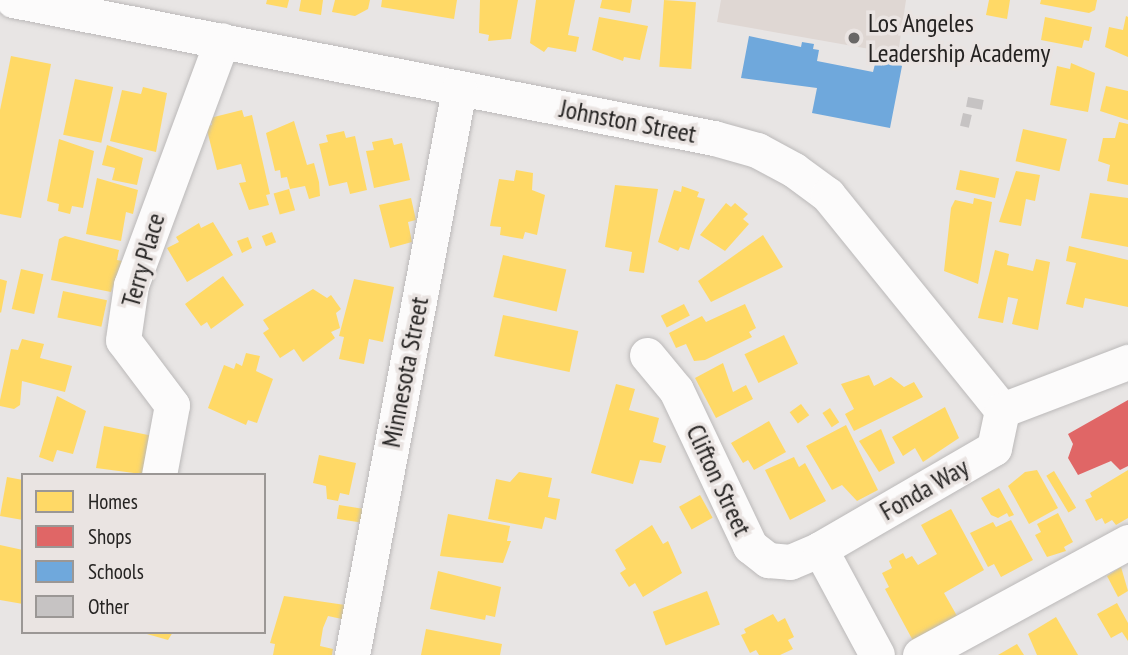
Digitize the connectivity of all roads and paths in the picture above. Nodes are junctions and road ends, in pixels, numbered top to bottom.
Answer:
1 (13, 0) edge
2 (143, 12) edge
3 (222, 40) junction
4 (459, 89) junction
5 (648, 355) dead end
6 (1128, 362) edge
7 (1002, 410) junction
8 (159, 473) edge
9 (1128, 542) edge
10 (820, 549) junction
11 (352, 655) edge
12 (877, 655) edge
13 (920, 655) edge

1 - 2 street, Johnston Street
2 - 3 street, Johnston Street
3 - 4 street, Johnston Street
3 - 8 street, Terry Place
4 - 7 street, Johnston Street
4 - 11 street, Minnesota Street
5 - 10 street, Clifton Street
6 - 7 street
7 - 10 street, Fonda Way
9 - 13 street
10 - 12 street

